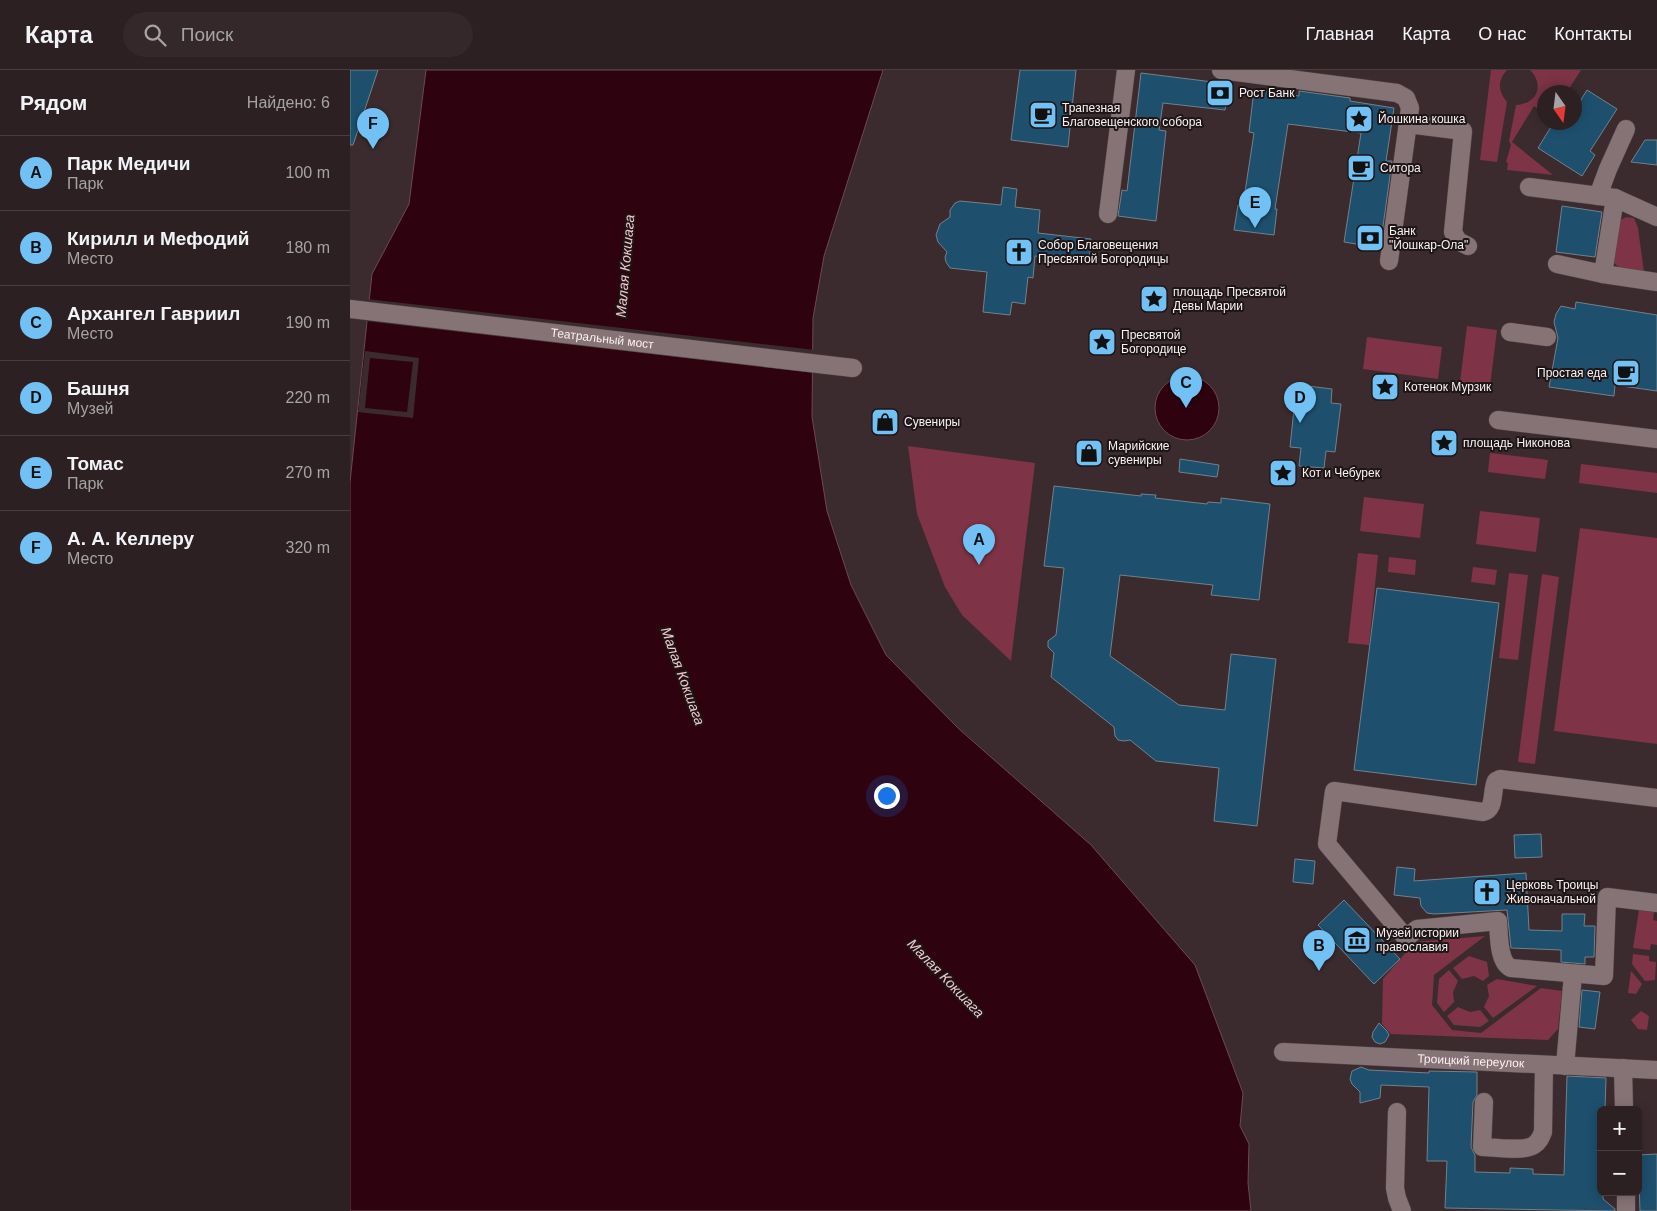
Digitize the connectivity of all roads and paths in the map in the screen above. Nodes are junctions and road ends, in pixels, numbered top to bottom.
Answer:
1 (1126, 70) edge
2 (1222, 70) edge
3 (1408, 124) junction
4 (1626, 129) dead end
5 (1529, 187) dead end
6 (1607, 197) junction
7 (1108, 214) dead end
8 (1657, 217) edge
9 (1468, 246) dead end
10 (1389, 262) dead end
11 (1557, 264) dead end
12 (1603, 274) junction
13 (1657, 282) edge
14 (350, 309) edge
15 (1510, 332) dead end
16 (1546, 337) dead end
17 (853, 368) dead end
18 (1498, 420) dead end
19 (1657, 439) edge
20 (1657, 798) edge
21 (1657, 903) edge
22 (1573, 974) junction
23 (1283, 1052) dead end
24 (1544, 1065) junction
25 (1565, 1066) junction
26 (1623, 1068) junction
27 (1657, 1070) edge
28 (1484, 1102) dead end
29 (1624, 1106) edge
30 (1397, 1112) dead end
31 (1626, 1196) edge
32 (1402, 1211) edge
33 (1626, 1211) edge

1 - 7 street
2 - 3 street
3 - 9 street
3 - 10 street
4 - 6 street
5 - 6 street
6 - 8 street
6 - 12 street
11 - 12 street
12 - 13 street
14 - 17 street, Театральный мост
15 - 16 street
18 - 19 street
20 - 22 street
21 - 22 street
22 - 25 street
23 - 24 street, Троицкий переулок
24 - 25 street, Троицкий переулок
24 - 28 street
25 - 26 street, Троицкий переулок
26 - 27 street, Троицкий переулок
26 - 29 street
30 - 32 street
31 - 33 street

